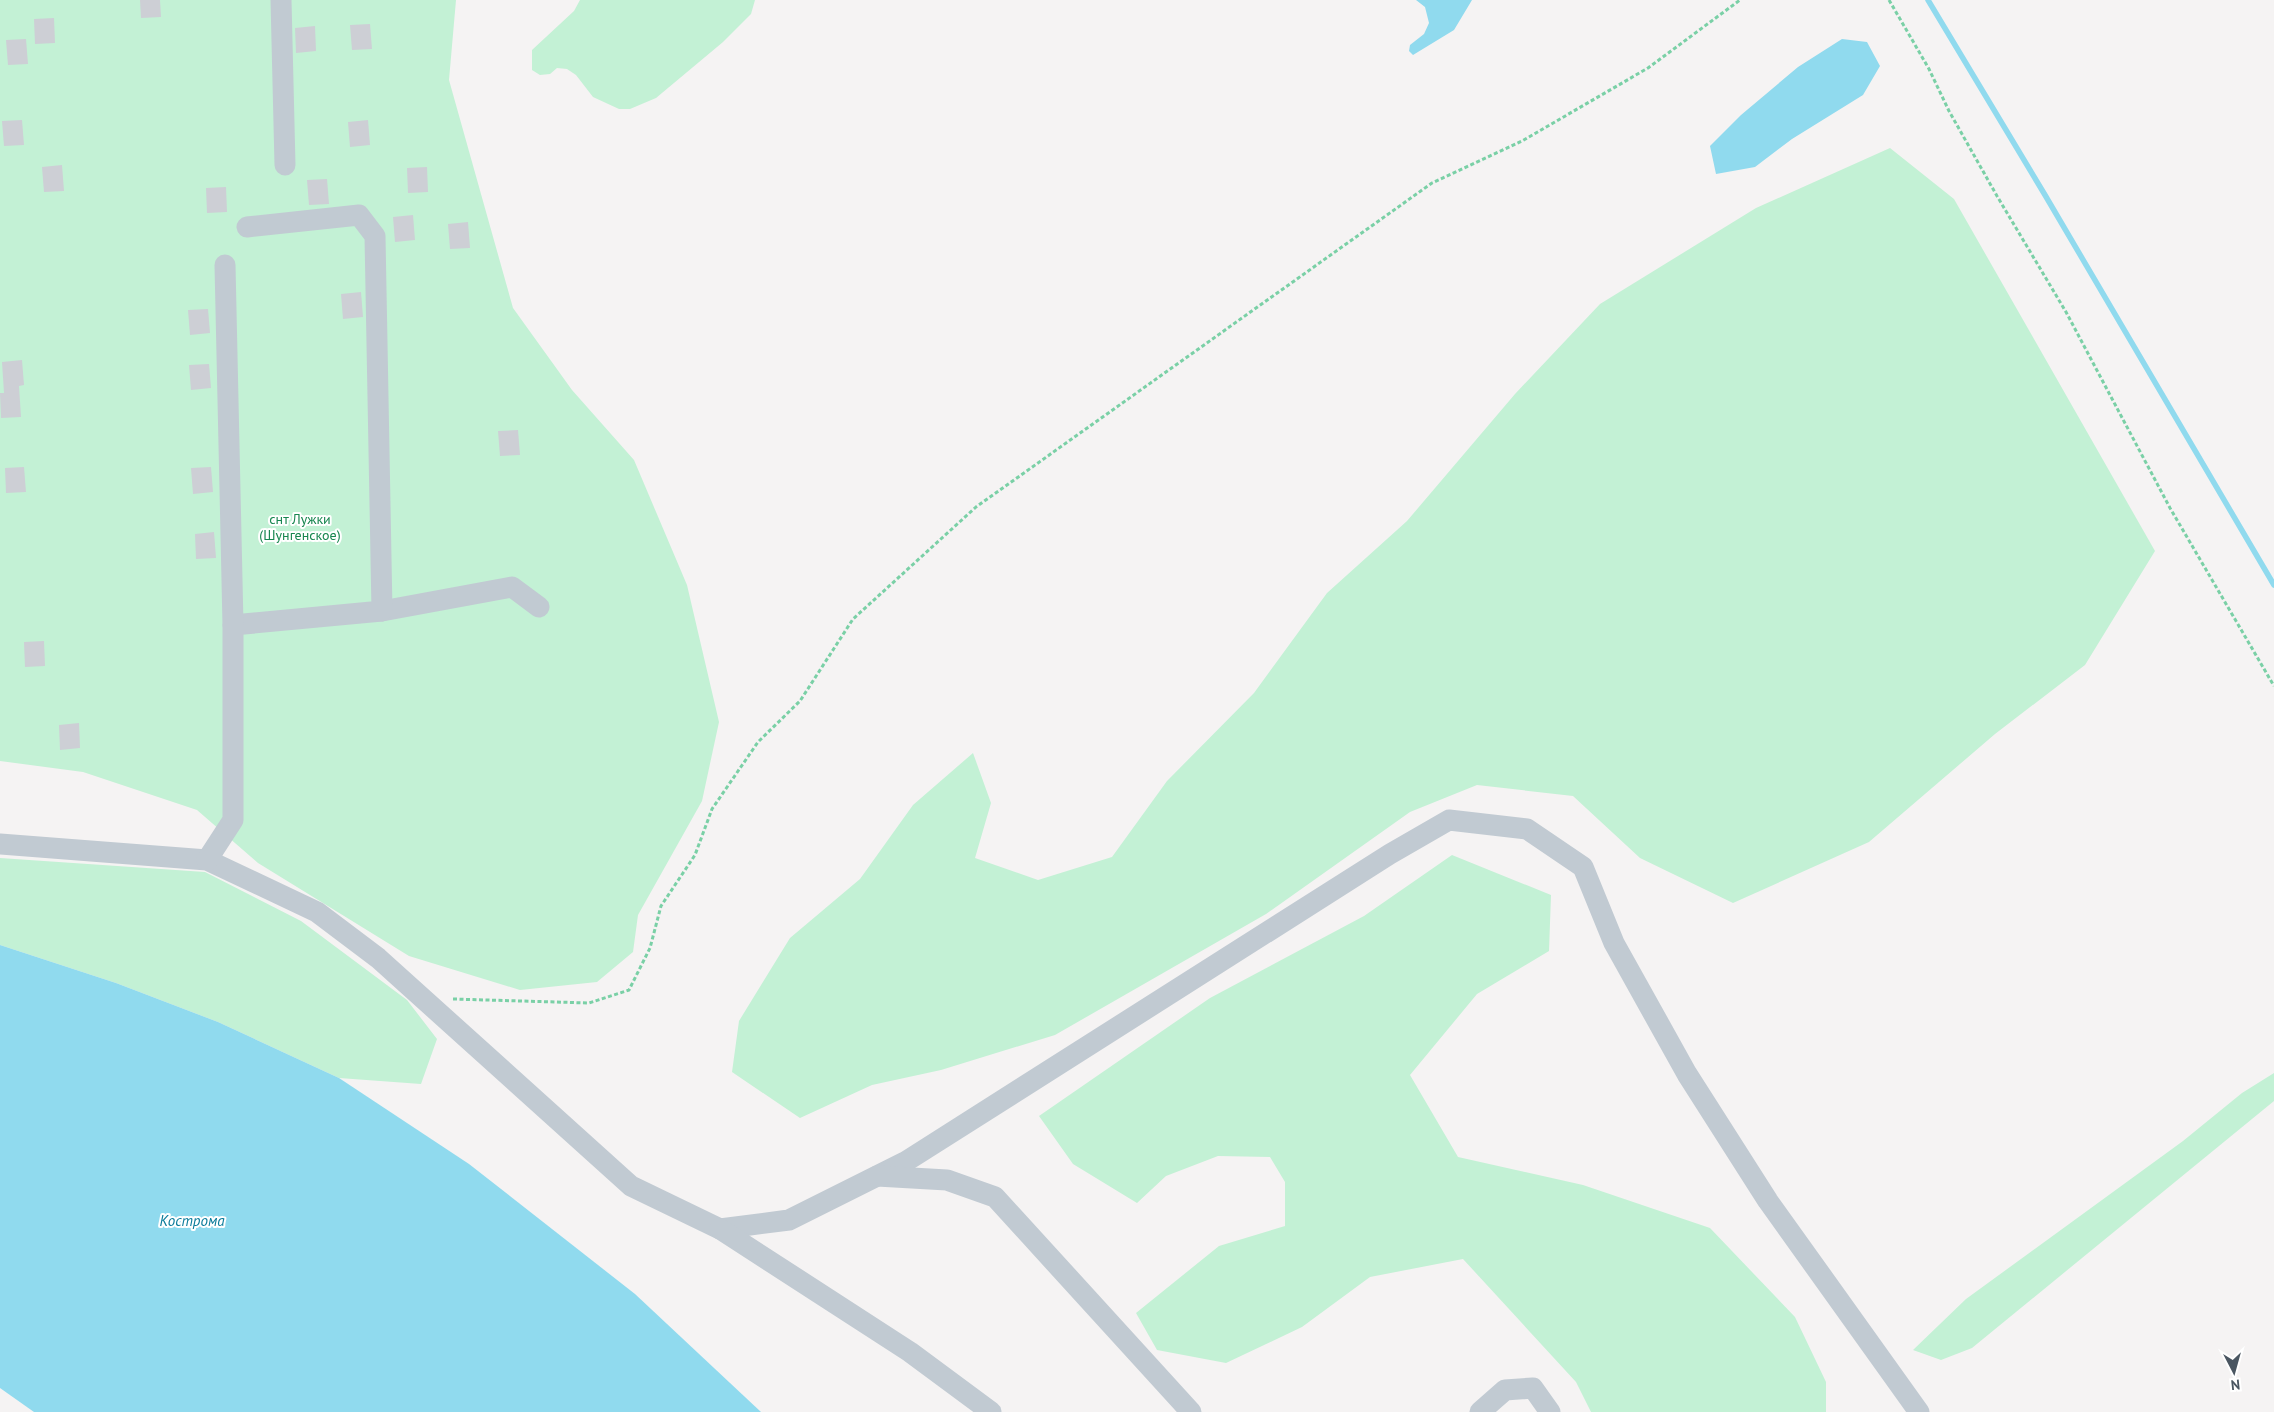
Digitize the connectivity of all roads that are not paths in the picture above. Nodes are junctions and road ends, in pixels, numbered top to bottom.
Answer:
1 (281, 0) edge
2 (285, 165) dead end
3 (247, 227) dead end
4 (225, 266) dead end
5 (539, 607) dead end
6 (382, 611) junction
7 (232, 625) junction
8 (0, 844) edge
9 (207, 860) junction
10 (877, 1176) junction
11 (720, 1229) junction
12 (991, 1412) edge
13 (1192, 1412) edge
14 (1480, 1412) edge
15 (1550, 1412) edge
16 (1919, 1412) edge

1 - 2 street
3 - 6 street
4 - 7 street
5 - 6 street
6 - 7 street
7 - 9 street
8 - 9 street
9 - 11 street
10 - 11 street
10 - 13 street
10 - 16 street
11 - 12 street
14 - 15 street

